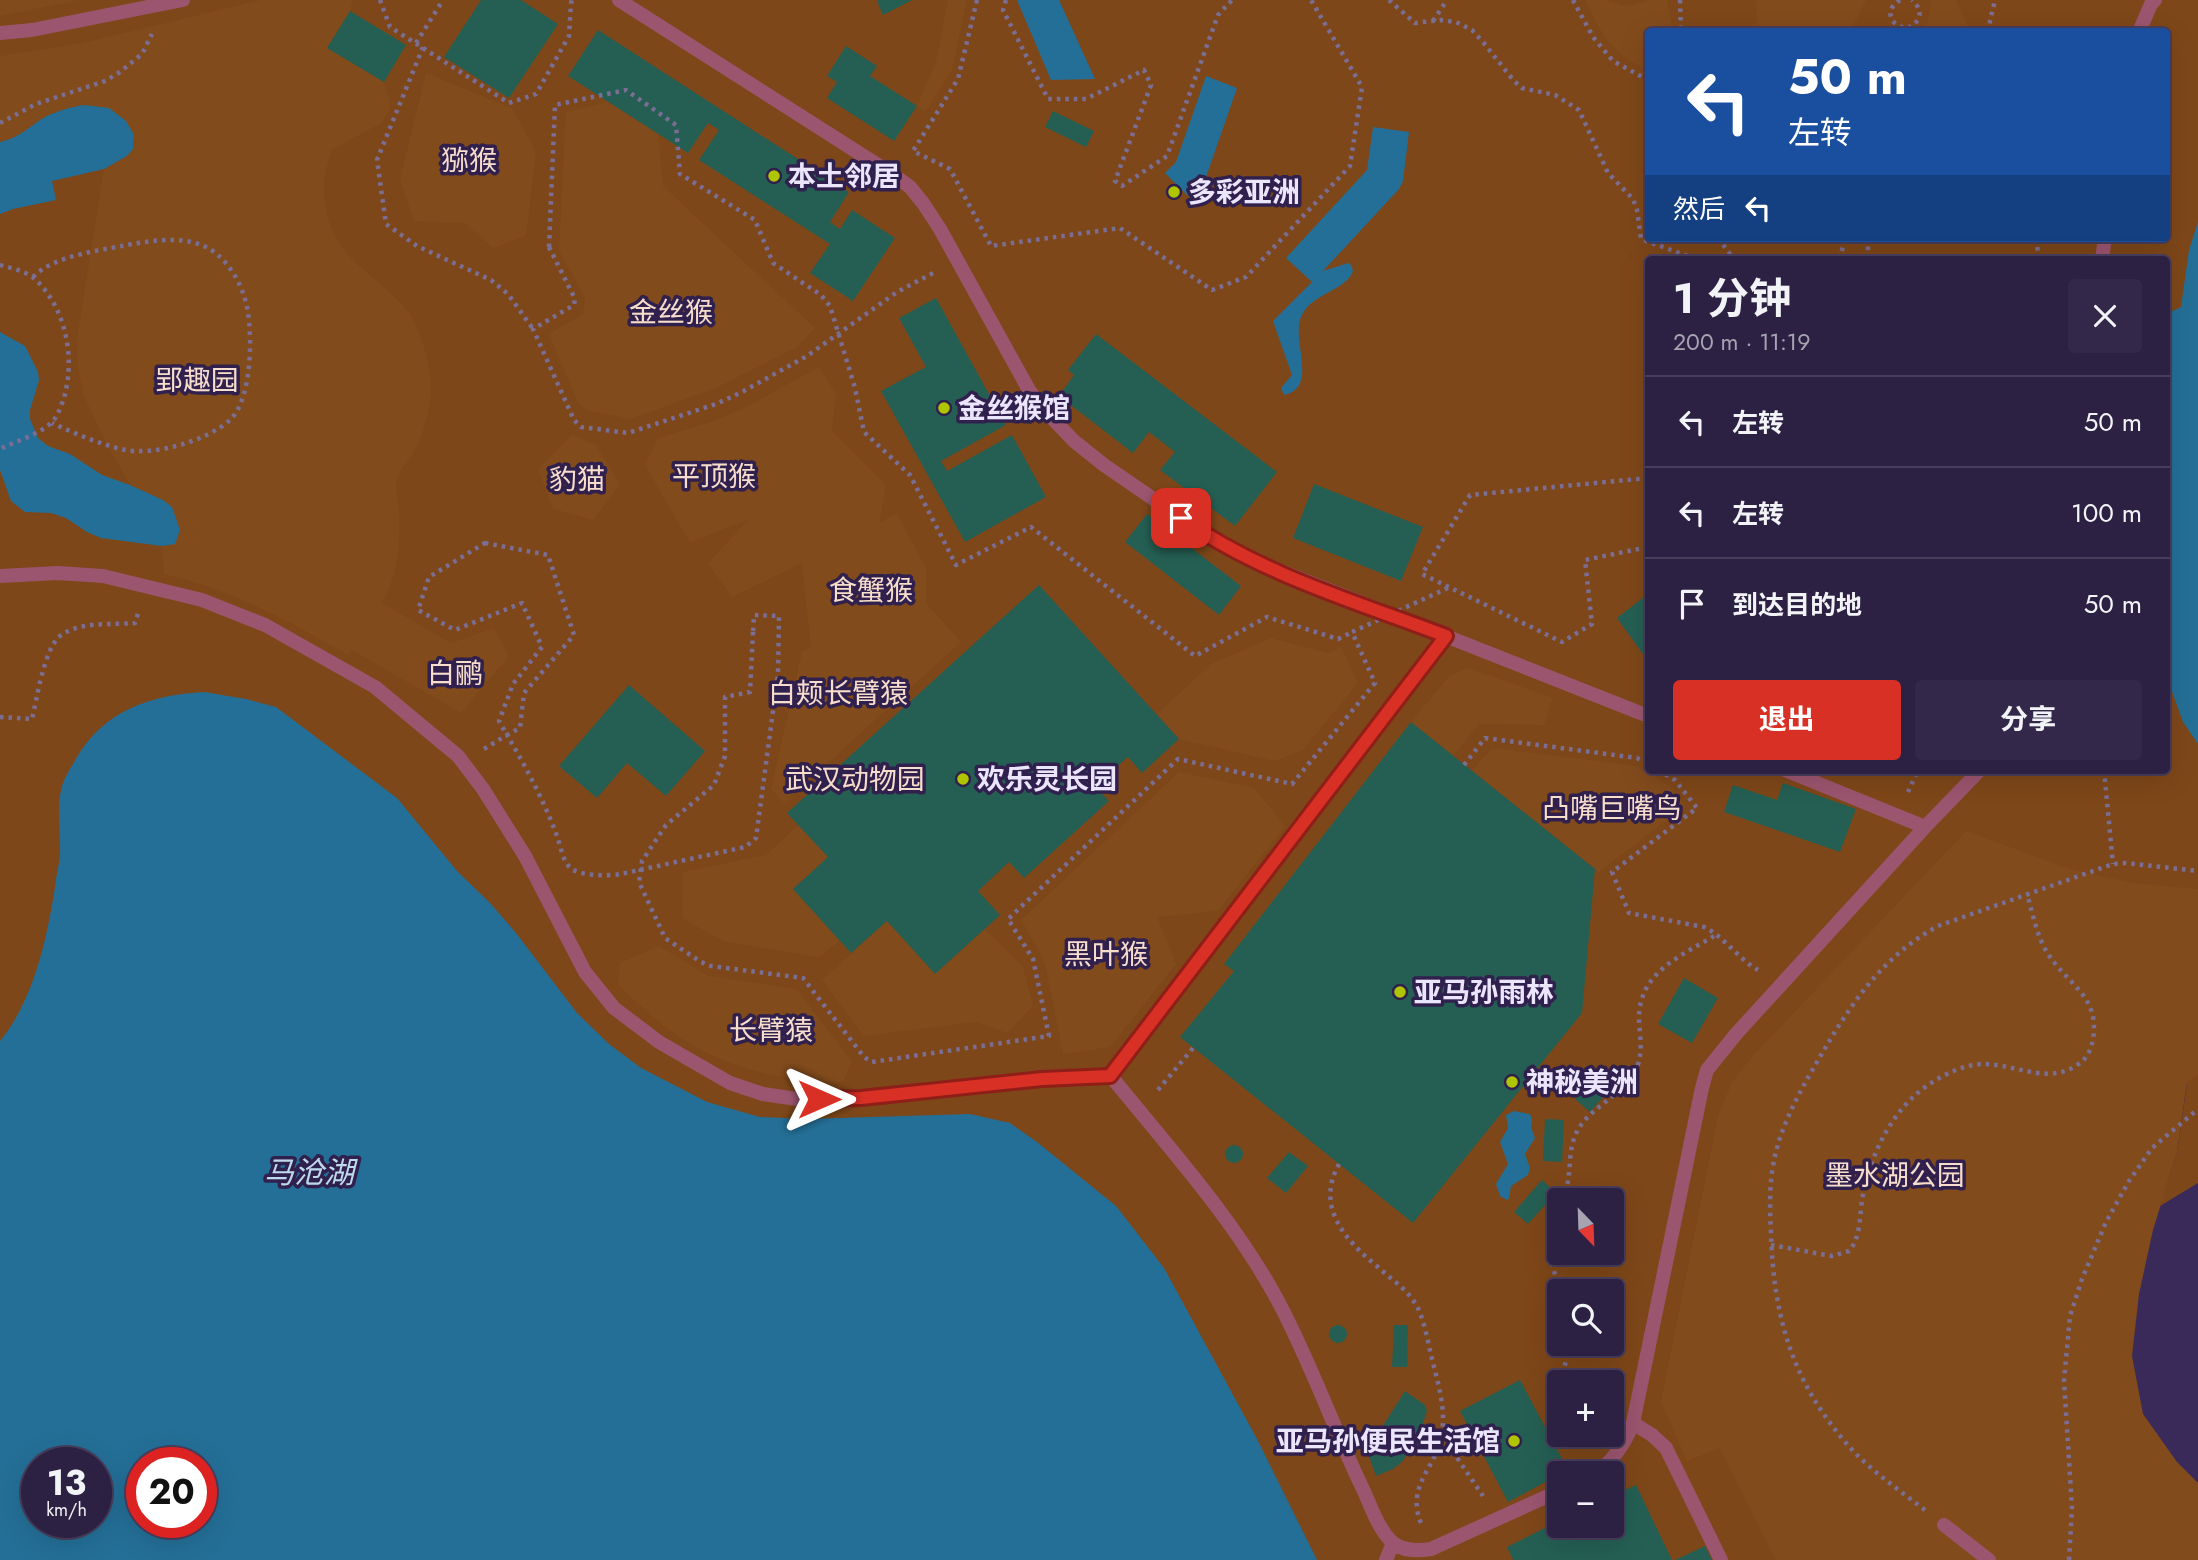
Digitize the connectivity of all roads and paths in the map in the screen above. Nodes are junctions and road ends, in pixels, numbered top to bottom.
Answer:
1 (380, 0) edge
2 (443, 0) edge
3 (572, 0) edge
4 (619, 0) edge
5 (977, 0) edge
6 (1006, 0) edge
7 (1232, 0) edge
8 (1311, 0) edge
9 (1388, 0) edge
10 (1447, 0) edge
11 (1573, 0) edge
12 (1680, 0) edge
13 (1900, 0) edge
14 (1912, 0) edge
15 (1995, 0) edge
16 (2155, 0) edge
17 (176, 1) edge
18 (1433, 21) junction
19 (1681, 28) edge
20 (1896, 28) edge
21 (1908, 28) edge
22 (1989, 28) edge
23 (2141, 28) edge
24 (0, 33) edge
25 (416, 43) junction
26 (423, 47) junction
27 (1645, 78) edge
28 (0, 123) edge
29 (1645, 240) edge
30 (1649, 242) edge
31 (1721, 242) edge
32 (1688, 256) edge
33 (1732, 256) edge
34 (958, 260) junction
35 (0, 265) edge
36 (33, 276) junction
37 (533, 329) junction
38 (52, 423) junction
39 (0, 449) edge
40 (1645, 478) edge
41 (1645, 548) edge
42 (0, 576) edge
43 (146, 585) junction
44 (1450, 587) junction
45 (1352, 632) junction
46 (1446, 636) junction
47 (1645, 715) edge
48 (0, 717) edge
49 (507, 735) junction
50 (1645, 762) edge
51 (464, 764) junction
52 (1464, 765) dead end
53 (1666, 774) edge
54 (1795, 774) edge
55 (1976, 774) edge
56 (2104, 774) edge
57 (1925, 827) junction
58 (2113, 864) junction
59 (2198, 871) edge
60 (2027, 894) junction
61 (1716, 935) junction
62 (1785, 980) junction
63 (1193, 1048) dead end
64 (1110, 1076) junction
65 (2198, 1109) edge
66 (1140, 1112) junction
67 (1339, 1164) dead end
68 (1567, 1188) edge
69 (1771, 1245) junction
70 (1633, 1423) junction
71 (1442, 1436) junction
72 (1611, 1461) edge
73 (1547, 1496) edge
74 (1499, 1518) junction
75 (1944, 1525) joint
76 (1393, 1543) junction
77 (1431, 1549) junction
78 (1386, 1560) edge
79 (1721, 1560) edge
80 (1989, 1560) edge
81 (2069, 1560) edge

1 - 25 path
2 - 25 path
3 - 26 path
4 - 34 lane
5 - 8 path
6 - 7 path
9 - 18 path
10 - 18 path
11 - 27 path
12 - 19 path
13 - 20 path
14 - 21 path
15 - 22 path
16 - 23 lane
17 - 24 lane
17 - 28 path
18 - 29 path
25 - 26 path
26 - 37 path
30 - 32 path
31 - 33 path
34 - 37 path
34 - 46 lane
35 - 36 path
36 - 38 path
36 - 38 path
37 - 45 path, bridge
38 - 39 path
40 - 44 path
41 - 44 path
42 - 43 lane
43 - 48 path
43 - 51 lane
44 - 45 path, bridge
45 - 49 path, bridge
46 - 47 lane
46 - 64 lane
49 - 49 path
49 - 51 path
50 - 52 path
51 - 64 lane
53 - 61 path
54 - 57 lane
55 - 57 lane
56 - 58 path
57 - 62 lane
58 - 59 path
58 - 60 path
60 - 69 path
60 - 69 path
61 - 62 path
61 - 68 path
62 - 70 lane
63 - 66 path
64 - 66 lane
65 - 81 path
66 - 76 lane
67 - 71 path
69 - 75 path
70 - 72 lane
70 - 79 lane
71 - 74 path
71 - 77 path
73 - 74 lane
74 - 77 lane
75 - 80 lane
76 - 77 lane
76 - 78 lane

